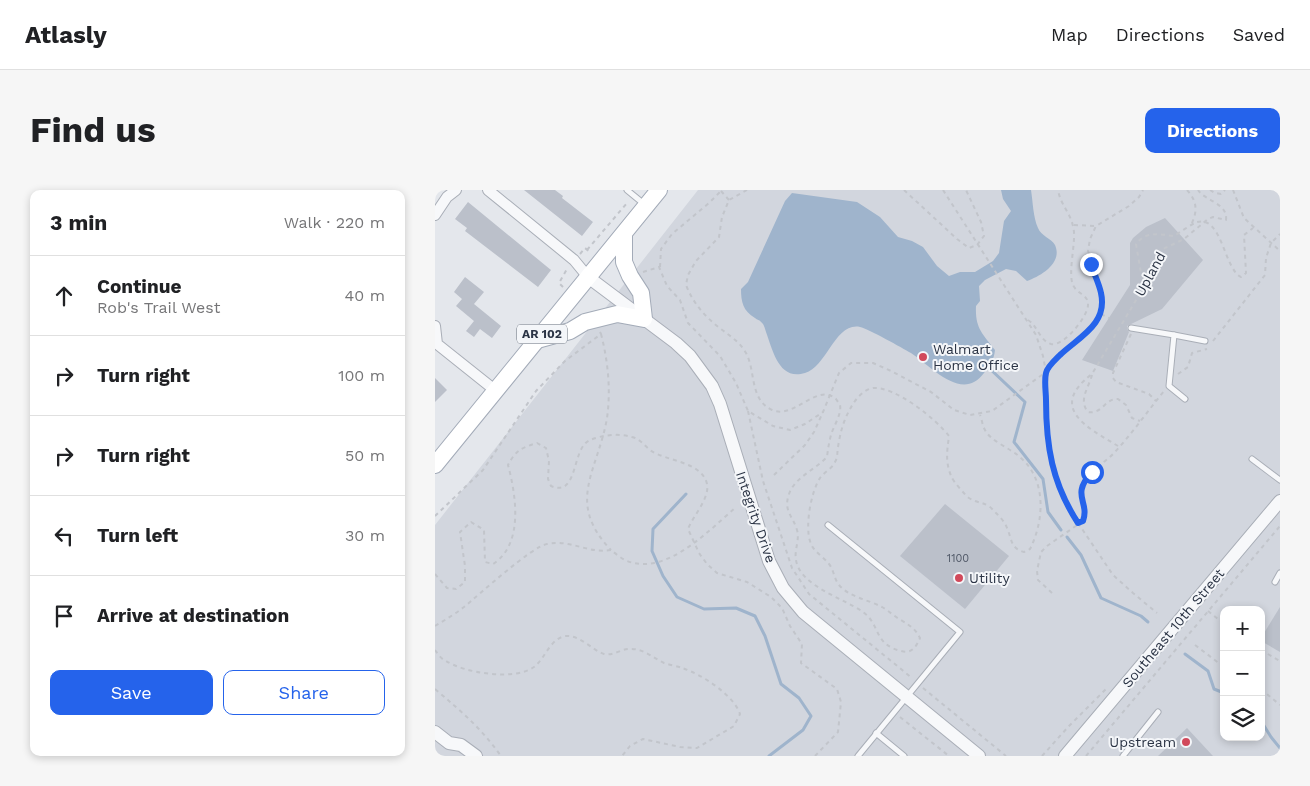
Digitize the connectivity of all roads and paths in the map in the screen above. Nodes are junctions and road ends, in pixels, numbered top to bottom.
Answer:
1 (457, 190) edge
2 (488, 190) edge
3 (627, 190) edge
4 (659, 190) edge
5 (721, 190) edge
6 (747, 190) edge
7 (904, 190) edge
8 (943, 190) edge
9 (966, 190) edge
10 (1058, 190) edge
11 (1143, 190) edge
12 (1187, 190) edge
13 (1198, 190) edge
14 (1210, 190) edge
15 (1225, 190) edge
16 (1233, 190) edge
17 (729, 200) junction
18 (627, 203) dead end
19 (646, 206) junction
20 (435, 216) edge
21 (1205, 223) junction
22 (1073, 225) junction
23 (1191, 225) junction
24 (1096, 226) junction
25 (1253, 228) junction
26 (624, 234) junction
27 (1280, 234) edge
28 (1271, 243) junction
29 (977, 245) junction
30 (1280, 250) edge
31 (579, 255) dead end
32 (569, 267) dead end
33 (659, 267) junction
34 (641, 273) dead end
35 (589, 277) junction
36 (1149, 278) junction
37 (1153, 281) dead end
38 (559, 283) dead end
39 (1101, 314) junction
40 (1109, 318) dead end
41 (644, 319) junction
42 (1026, 319) junction
43 (435, 326) edge
44 (599, 327) dead end
45 (1132, 329) joint
46 (601, 334) junction
47 (1174, 335) junction
48 (537, 340) junction
49 (1212, 342) dead end
50 (1207, 344) joint
51 (1046, 372) junction
52 (1093, 374) junction
53 (1174, 379) dead end
54 (496, 390) junction
55 (1165, 391) dead end
56 (830, 396) junction
57 (1185, 399) dead end
58 (1156, 401) junction
59 (748, 411) junction
60 (823, 412) junction
61 (980, 415) junction
62 (1140, 421) junction
63 (603, 437) junction
64 (1119, 447) junction
65 (1252, 459) dead end
66 (435, 465) edge
67 (774, 475) dead end
68 (1280, 480) edge
69 (1280, 501) edge
70 (734, 509) dead end
71 (435, 516) edge
72 (1078, 523) junction
73 (828, 525) dead end
74 (1280, 526) edge
75 (694, 543) junction
76 (611, 550) junction
77 (1280, 573) edge
78 (435, 574) edge
79 (1275, 582) dead end
80 (1052, 593) dead end
81 (1208, 611) junction
82 (1157, 613) dead end
83 (1220, 621) edge
84 (435, 626) edge
85 (1195, 645) dead end
86 (435, 650) edge
87 (1263, 651) edge
88 (1280, 661) edge
89 (1220, 664) edge
90 (918, 684) junction
91 (1109, 686) dead end
92 (435, 690) edge
93 (1265, 693) edge
94 (906, 698) junction
95 (1280, 704) edge
96 (1158, 712) dead end
97 (900, 717) dead end
98 (435, 732) edge
99 (877, 733) junction
100 (449, 742) junction
101 (455, 756) edge
102 (476, 756) edge
103 (501, 756) edge
104 (621, 756) edge
105 (815, 756) edge
106 (858, 756) edge
107 (903, 756) edge
108 (949, 756) edge
109 (979, 756) edge
110 (1005, 756) edge
111 (1042, 756) edge
112 (1065, 756) edge
113 (1086, 756) edge
114 (1123, 756) edge

1 - 20 street
2 - 35 street
3 - 19 lane
4 - 19 main road, AR 102
5 - 17 path
5 - 33 path
6 - 17 path
7 - 29 path
8 - 29 path
9 - 29 path
10 - 22 path
11 - 24 path
12 - 23 path
13 - 21 path, Upland
14 - 15 path
16 - 25 path
17 - 56 path
18 - 31 path
19 - 26 main road, AR 102
21 - 23 path
21 - 25 path
21 - 36 path, Upland
22 - 24 path
22 - 42 path
23 - 36 path
24 - 39 path
25 - 28 path
26 - 35 main road, AR 102
26 - 41 main road
27 - 28 path
28 - 30 path
28 - 49 path
29 - 42 path
32 - 38 path
33 - 34 path
33 - 59 path
35 - 41 street, Integrity Drive
35 - 48 main road, AR 102
36 - 37 path
36 - 52 path, Upland
39 - 40 path
39 - 51 path
41 - 48 main road
41 - 94 street, Integrity Drive
42 - 51 path
43 - 54 street
44 - 46 path
45 - 47 lane
45 - 58 path
46 - 63 path
46 - 71 path
47 - 50 lane
47 - 57 lane
48 - 54 main road, AR 102
50 - 53 path
51 - 61 path
51 - 72 path
52 - 62 path, Upland
52 - 64 path, Upland
54 - 66 main road, AR 102
55 - 58 path
56 - 60 path
56 - 61 path
56 - 61 path
58 - 62 path
59 - 60 path
59 - 90 path
60 - 67 path
62 - 64 path
63 - 75 path
63 - 76 path
63 - 78 path
64 - 72 path
65 - 68 lane
69 - 112 street, Southeast 10th Street
70 - 75 path
72 - 80 path
72 - 82 path
73 - 90 lane
74 - 81 path
75 - 76 path
75 - 105 path
76 - 84 path
77 - 79 lane
81 - 83 path
81 - 113 path
85 - 89 path
86 - 104 path
87 - 88 path
90 - 94 lane
90 - 110 path
91 - 111 path
92 - 103 path
93 - 95 path
94 - 99 lane
94 - 109 street, Integrity Drive
96 - 114 lane
97 - 108 path
98 - 100 street
99 - 106 lane
99 - 107 lane
100 - 101 street
100 - 102 street

